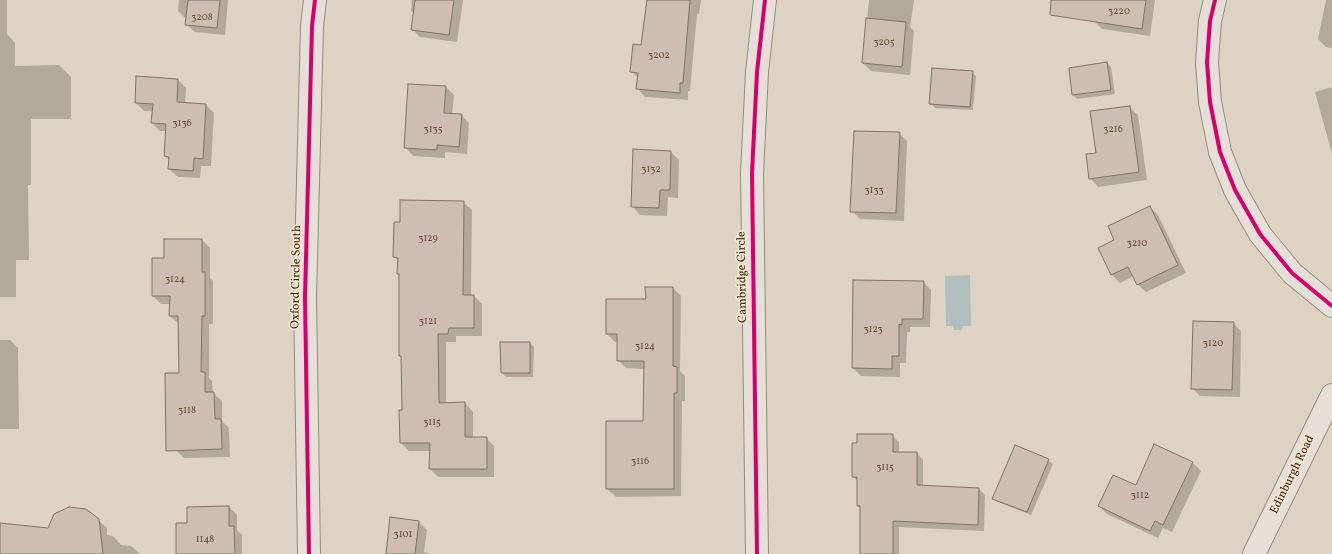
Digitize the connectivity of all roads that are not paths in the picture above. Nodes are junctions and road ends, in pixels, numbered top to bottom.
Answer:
1 (315, 0) edge
2 (765, 0) edge
3 (1215, 0) edge
4 (1332, 306) edge
5 (1332, 395) edge
6 (309, 554) edge
7 (757, 554) edge
8 (1254, 554) edge

1 - 6 street, Oxford Circle South
2 - 7 street, Cambridge Circle
3 - 4 street
5 - 8 street, Edinburgh Road

